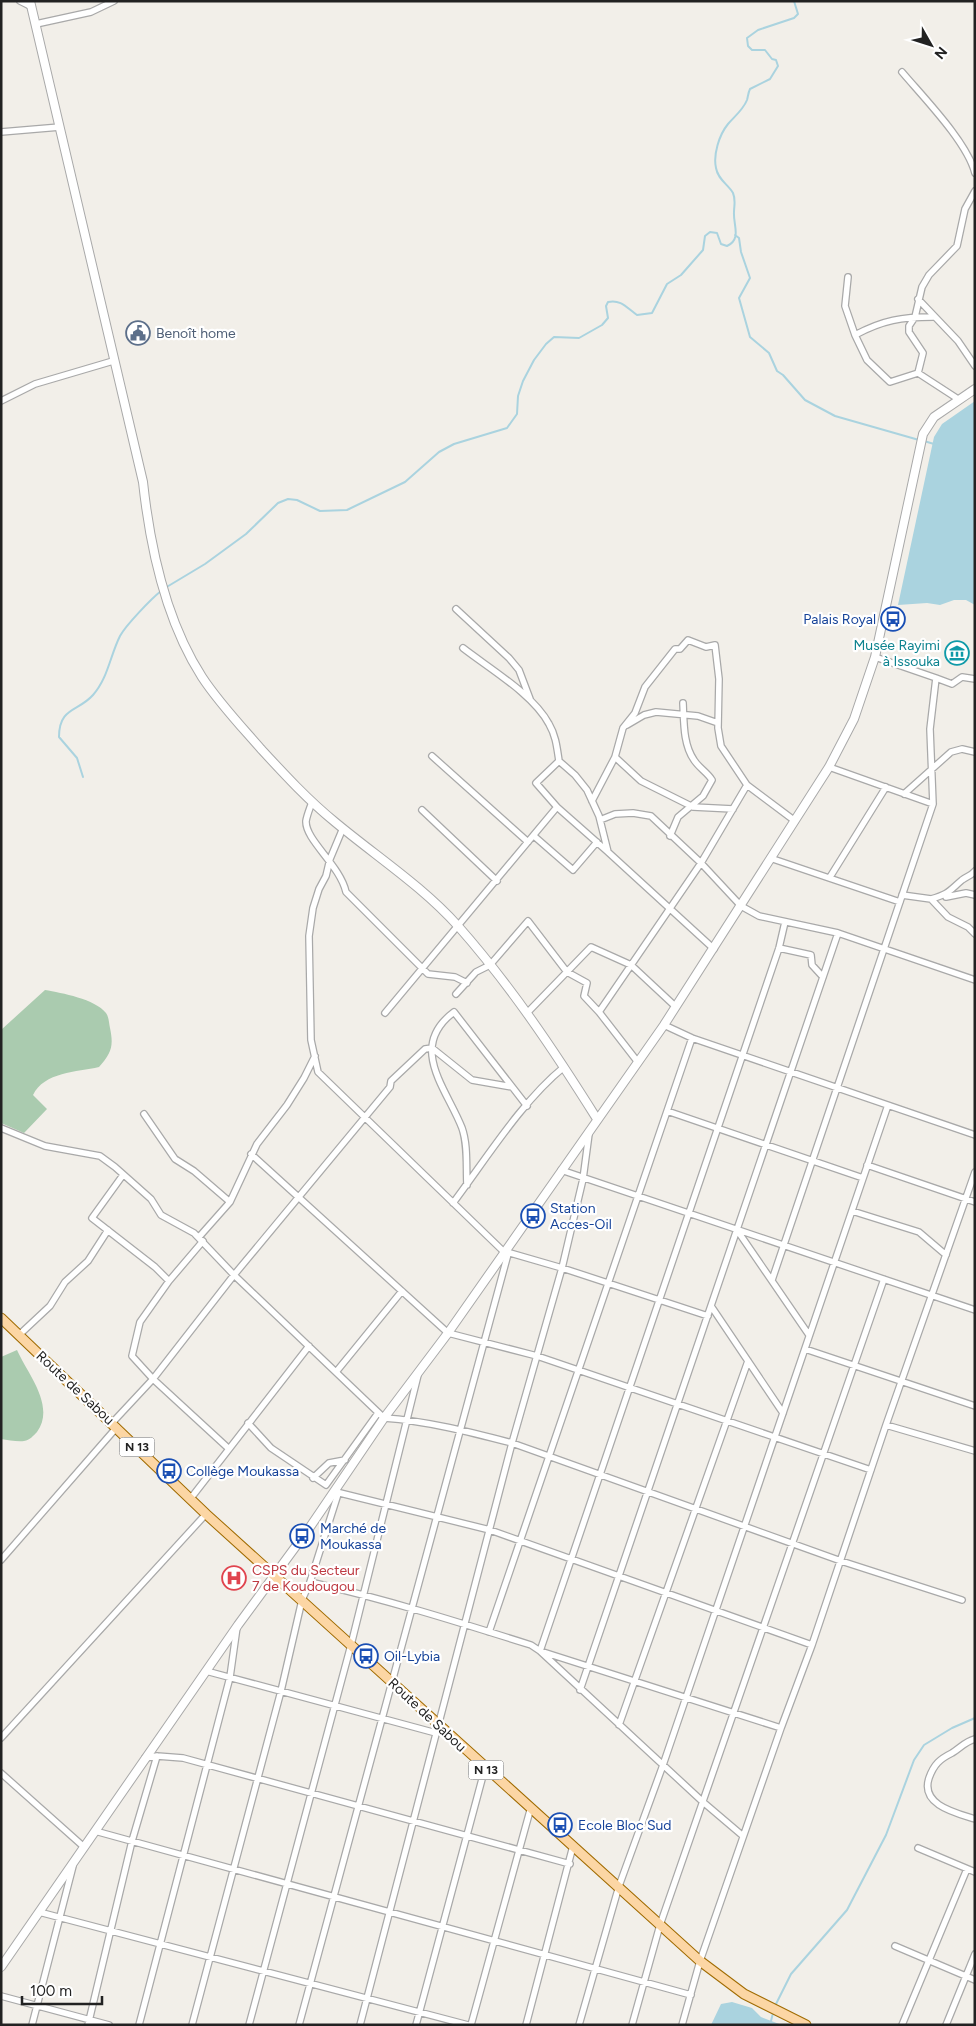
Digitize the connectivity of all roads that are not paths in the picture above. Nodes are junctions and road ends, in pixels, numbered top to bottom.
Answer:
1 (20, 1) edge
2 (114, 1) edge
3 (31, 4) edge
4 (36, 24) junction
5 (902, 72) dead end
6 (60, 126) junction
7 (1, 132) edge
8 (975, 173) edge
9 (975, 191) edge
10 (848, 277) dead end
11 (918, 299) junction
12 (916, 317) junction
13 (933, 317) junction
14 (855, 335) junction
15 (113, 362) junction
16 (975, 366) edge
17 (918, 373) junction
18 (975, 389) edge
19 (958, 399) junction
20 (1, 401) edge
21 (456, 609) dead end
22 (463, 648) dead end
23 (875, 656) junction
24 (936, 678) junction
25 (975, 679) edge
26 (531, 701) junction
27 (683, 703) dead end
28 (684, 715) junction
29 (718, 724) junction
30 (623, 728) junction
31 (975, 752) edge
32 (432, 756) dead end
33 (615, 757) junction
34 (559, 762) junction
35 (829, 767) junction
36 (931, 769) junction
37 (747, 785) junction
38 (886, 787) junction
39 (904, 794) junction
40 (592, 801) junction
41 (312, 802) junction
42 (933, 804) junction
43 (690, 806) junction
44 (557, 807) junction
45 (733, 809) junction
46 (422, 810) dead end
47 (600, 820) junction
48 (795, 822) junction
49 (343, 828) junction
50 (534, 836) junction
51 (670, 836) junction
52 (528, 842) junction
53 (597, 842) junction
54 (608, 852) junction
55 (770, 858) junction
56 (330, 860) junction
57 (701, 863) junction
58 (975, 870) edge
59 (830, 878) junction
60 (497, 880) junction
61 (902, 895) junction
62 (975, 895) edge
63 (931, 899) junction
64 (900, 902) junction
65 (741, 906) junction
66 (670, 907) junction
67 (785, 922) junction
68 (459, 927) junction
69 (838, 932) junction
70 (975, 934) edge
71 (779, 948) junction
72 (884, 948) junction
73 (714, 949) junction
74 (490, 965) junction
75 (631, 966) junction
76 (423, 970) junction
77 (567, 972) junction
78 (823, 977) junction
79 (975, 980) edge
80 (467, 983) junction
81 (456, 994) dead end
82 (676, 1007) junction
83 (599, 1012) junction
84 (385, 1013) dead end
85 (527, 1014) junction
86 (664, 1025) junction
87 (692, 1038) junction
88 (432, 1048) junction
89 (315, 1056) junction
90 (742, 1056) junction
91 (637, 1062) junction
92 (564, 1067) junction
93 (791, 1072) junction
94 (512, 1087) junction
95 (837, 1088) junction
96 (888, 1105) junction
97 (527, 1106) junction
98 (667, 1111) junction
99 (144, 1114) dead end
100 (365, 1117) junction
101 (597, 1119) junction
102 (1, 1128) edge
103 (717, 1128) junction
104 (589, 1131) junction
105 (975, 1135) edge
106 (766, 1145) junction
107 (251, 1154) junction
108 (812, 1161) junction
109 (868, 1164) junction
110 (561, 1170) junction
111 (975, 1172) edge
112 (123, 1175) junction
113 (863, 1178) junction
114 (583, 1179) junction
115 (467, 1185) junction
116 (299, 1197) junction
117 (638, 1197) junction
118 (966, 1199) junction
119 (230, 1202) junction
120 (975, 1202) edge
121 (453, 1203) junction
122 (852, 1211) junction
123 (688, 1214) junction
124 (108, 1230) junction
125 (737, 1230) junction
126 (201, 1239) junction
127 (784, 1246) junction
128 (506, 1253) junction
129 (946, 1255) junction
130 (834, 1262) junction
131 (562, 1268) junction
132 (234, 1275) junction
133 (884, 1279) junction
134 (772, 1280) junction
135 (169, 1281) junction
136 (608, 1283) junction
137 (402, 1291) junction
138 (932, 1295) junction
139 (659, 1300) junction
140 (711, 1306) junction
141 (975, 1310) edge
142 (708, 1316) junction
143 (1, 1318) edge
144 (448, 1332) junction
145 (19, 1335) junction
146 (809, 1335) junction
147 (483, 1342) junction
148 (309, 1346) junction
149 (804, 1349) junction
150 (537, 1356) junction
151 (748, 1361) junction
152 (854, 1366) junction
153 (579, 1370) junction
154 (419, 1371) junction
155 (336, 1372) junction
156 (153, 1379) junction
157 (902, 1382) junction
158 (629, 1387) junction
159 (678, 1404) junction
160 (975, 1406) edge
161 (783, 1413) junction
162 (381, 1416) junction
163 (406, 1420) junction
164 (727, 1421) junction
165 (248, 1423) junction
166 (115, 1425) junction
167 (886, 1425) junction
168 (459, 1429) junction
169 (775, 1437) junction
170 (512, 1442) junction
171 (228, 1448) junction
172 (975, 1451) edge
173 (824, 1454) junction
174 (550, 1456) junction
175 (345, 1460) junction
176 (871, 1470) junction
177 (600, 1474) junction
178 (313, 1478) junction
179 (648, 1491) junction
180 (336, 1492) junction
181 (191, 1498) junction
182 (385, 1505) junction
183 (696, 1508) junction
184 (206, 1514) junction
185 (435, 1517) junction
186 (744, 1526) junction
187 (490, 1530) junction
188 (520, 1541) junction
189 (793, 1543) junction
190 (571, 1559) junction
191 (1, 1560) edge
192 (841, 1560) junction
193 (275, 1575) junction
194 (619, 1576) junction
195 (310, 1582) junction
196 (666, 1593) junction
197 (363, 1594) junction
198 (302, 1600) junction
199 (962, 1600) dead end
200 (411, 1608) junction
201 (716, 1611) junction
202 (466, 1624) junction
203 (238, 1625) junction
204 (763, 1628) junction
205 (489, 1632) junction
206 (350, 1644) junction
207 (812, 1646) junction
208 (540, 1651) junction
209 (588, 1667) junction
210 (206, 1671) junction
211 (230, 1677) junction
212 (634, 1681) junction
213 (391, 1682) junction
214 (580, 1690) junction
215 (280, 1691) junction
216 (686, 1698) junction
217 (334, 1706) junction
218 (734, 1713) junction
219 (381, 1718) junction
220 (619, 1725) junction
221 (781, 1728) junction
222 (438, 1730) junction
223 (1, 1738) edge
224 (975, 1739) edge
225 (157, 1756) junction
226 (146, 1758) junction
227 (206, 1764) junction
228 (663, 1765) junction
229 (485, 1768) junction
230 (1, 1773) edge
231 (257, 1778) junction
232 (309, 1793) junction
233 (703, 1802) junction
234 (358, 1806) junction
235 (531, 1807) junction
236 (975, 1819) edge
237 (413, 1821) junction
238 (95, 1831) junction
239 (467, 1836) junction
240 (743, 1836) junction
241 (132, 1841) junction
242 (84, 1846) junction
243 (573, 1846) junction
244 (918, 1848) dead end
245 (518, 1850) junction
246 (182, 1855) junction
247 (74, 1861) junction
248 (570, 1864) junction
249 (233, 1869) junction
250 (967, 1869) junction
251 (975, 1872) edge
252 (286, 1884) junction
253 (619, 1886) junction
254 (334, 1896) junction
255 (39, 1912) junction
256 (389, 1912) junction
257 (60, 1917) junction
258 (660, 1925) junction
259 (442, 1926) junction
260 (110, 1931) junction
261 (494, 1940) junction
262 (160, 1944) junction
263 (895, 1946) dead end
264 (545, 1954) junction
265 (975, 1954) edge
266 (210, 1957) junction
267 (4, 1958) edge
268 (929, 1960) junction
269 (700, 1961) junction
270 (1, 1967) edge
271 (594, 1968) junction
272 (263, 1971) junction
273 (966, 1976) junction
274 (975, 1980) edge
275 (644, 1982) junction
276 (310, 1983) junction
277 (691, 1995) junction
278 (1, 1996) edge
279 (367, 1998) junction
280 (37, 2006) junction
281 (419, 2012) junction
282 (89, 2022) edge
283 (32, 2025) edge
284 (109, 2025) edge
285 (139, 2025) edge
286 (192, 2025) edge
287 (249, 2025) edge
288 (299, 2025) edge
289 (360, 2025) edge
290 (416, 2025) edge
291 (469, 2025) edge
292 (526, 2025) edge
293 (579, 2025) edge
294 (632, 2025) edge
295 (682, 2025) edge
296 (806, 2025) edge
297 (902, 2025) edge
298 (946, 2025) edge

1 - 3 street
2 - 4 street
3 - 4 street
4 - 6 street
5 - 8 street
6 - 7 street
6 - 15 street
9 - 11 street
10 - 14 street
11 - 12 street
11 - 13 street
12 - 13 street
12 - 14 street
12 - 17 street
13 - 16 street
14 - 17 street
15 - 20 street
15 - 41 street
17 - 19 street
18 - 19 street
19 - 23 street
21 - 26 street
22 - 26 street
23 - 24 street
23 - 35 street
24 - 25 street
24 - 36 street
26 - 34 street
27 - 28 street
28 - 29 street
28 - 30 street
28 - 43 street
29 - 30 street
29 - 37 street
30 - 33 street
31 - 36 street
32 - 52 street
33 - 40 street
33 - 43 street
34 - 40 street
34 - 44 street
35 - 38 street
35 - 48 street
36 - 39 street
36 - 42 street
37 - 45 street
37 - 48 street
38 - 39 street
38 - 59 street
39 - 42 street
40 - 47 street
41 - 49 street
41 - 56 street
42 - 61 street
43 - 45 street
43 - 51 street
44 - 50 street
44 - 53 street
45 - 57 street
46 - 60 street
47 - 51 street
47 - 54 street
48 - 55 street
49 - 56 street
49 - 68 street
50 - 52 street
50 - 53 street
51 - 57 street
52 - 60 street
53 - 54 street
54 - 66 street
55 - 59 street
55 - 65 street
56 - 76 street
56 - 89 street
57 - 65 street
57 - 66 street
58 - 63 street
59 - 64 street
60 - 68 street
61 - 63 street
61 - 64 street
62 - 63 street
63 - 70 street
64 - 72 street
65 - 67 street
65 - 73 street
66 - 73 street
66 - 75 street
67 - 69 street
67 - 71 street
68 - 74 street
68 - 76 street
69 - 72 street
69 - 78 street
71 - 78 street
71 - 90 street
72 - 79 street
72 - 95 street
73 - 82 street
74 - 77 street
74 - 80 street
74 - 85 street
75 - 77 street
75 - 82 street
75 - 83 street
76 - 80 street
76 - 84 street
77 - 83 street
77 - 85 street
78 - 93 street
80 - 81 street
82 - 86 street
83 - 91 street
85 - 92 street
86 - 87 street
86 - 91 street
87 - 90 street
87 - 98 street
88 - 94 street
88 - 94 street
88 - 100 street
88 - 115 street
89 - 100 street
89 - 107 street
90 - 93 street
90 - 103 street
91 - 101 street
92 - 97 street
92 - 101 street
93 - 95 street
93 - 106 street
94 - 97 street
95 - 96 street
95 - 108 street
96 - 105 street
96 - 109 street
97 - 115 street
98 - 103 street
98 - 117 street
99 - 119 street
100 - 116 street
100 - 121 street
101 - 104 street
102 - 112 street
103 - 106 street
103 - 123 street
104 - 110 street
104 - 114 street
106 - 108 street
106 - 125 street
107 - 116 street
107 - 119 street
108 - 113 street
108 - 127 street
109 - 113 street
109 - 118 street
110 - 114 street
110 - 128 street
111 - 118 street
112 - 124 street
112 - 126 street
113 - 122 street
114 - 117 street
114 - 131 street
115 - 121 street
116 - 132 street
116 - 137 street
117 - 123 street
117 - 136 street
118 - 120 street
118 - 129 street
119 - 126 street
121 - 128 street
122 - 129 street
122 - 130 street
123 - 125 street
123 - 139 street
124 - 135 street
124 - 145 street
125 - 127 street
125 - 134 street
125 - 140 street
126 - 132 street
126 - 135 street
127 - 130 street
127 - 134 street
128 - 131 street
128 - 144 street
128 - 147 street
129 - 138 street
130 - 133 street
130 - 146 street
131 - 136 street
131 - 150 street
132 - 148 street
132 - 156 street
133 - 138 street
133 - 152 street
134 - 146 street
135 - 156 street
136 - 139 street
136 - 153 street
137 - 144 street
137 - 155 street
138 - 141 street
138 - 157 street
139 - 142 street
139 - 158 street
140 - 142 street
140 - 151 street
142 - 159 street
143 - 145 main road, Route de Sabou / N 13
144 - 147 street
144 - 154 street
145 - 166 main road, Route de Sabou / N 13
146 - 149 street
147 - 150 street
147 - 168 street
148 - 155 street
148 - 165 street
149 - 152 street
149 - 161 street
150 - 153 street
150 - 170 street
151 - 161 street
151 - 164 street
152 - 157 street
152 - 173 street
153 - 158 street
153 - 174 street
154 - 162 street
154 - 163 street
155 - 162 street
156 - 166 street
156 - 171 street
157 - 160 street
157 - 167 street
158 - 159 street
158 - 177 street
159 - 164 street
159 - 179 street
161 - 169 street
162 - 163 street
162 - 175 street
162 - 180 street
163 - 168 street
163 - 182 street
164 - 169 street
164 - 183 street
165 - 171 street
165 - 178 street
166 - 181 main road, Route de Sabou / N 13
166 - 191 street
167 - 172 street
167 - 176 street
168 - 170 street
168 - 185 street
169 - 173 street
169 - 186 street
170 - 174 street
170 - 187 street
171 - 181 street
173 - 176 street
173 - 189 street
174 - 177 street
174 - 188 street
175 - 178 street
175 - 178 street
176 - 192 street
177 - 179 street
177 - 190 street
179 - 183 street
179 - 194 street
180 - 182 street
180 - 193 street
180 - 195 street
181 - 184 main road, Route de Sabou / N 13
182 - 185 street
182 - 197 street
183 - 186 street
183 - 196 street
184 - 193 main road, Route de Sabou / N 13
184 - 223 street
185 - 187 street
185 - 200 street
186 - 189 street
186 - 201 street
187 - 188 street
187 - 202 street
188 - 190 street
188 - 205 street
189 - 192 street
189 - 204 street
190 - 194 street
190 - 208 street
192 - 199 street
192 - 207 street
193 - 198 main road, Route de Sabou / N 13
193 - 203 street
194 - 196 street
194 - 209 street
195 - 197 street
195 - 198 street
196 - 201 street
196 - 212 street
197 - 200 street
197 - 206 street
198 - 206 main road, Route de Sabou / N 13
198 - 215 street
200 - 202 street
200 - 213 street
201 - 204 street
201 - 216 street
202 - 205 street
202 - 222 street
203 - 210 street
203 - 211 street
204 - 207 street
204 - 218 street
205 - 208 street
206 - 213 main road, Route de Sabou / N 13
206 - 217 street
207 - 221 street
208 - 209 street
208 - 214 street
209 - 212 street
209 - 214 street
210 - 211 street
210 - 226 street
211 - 215 street
211 - 227 street
212 - 216 street
212 - 220 street
213 - 219 street
213 - 222 main road, Route de Sabou / N 13
214 - 220 street
215 - 217 street
215 - 231 street
216 - 218 street
216 - 228 street
217 - 219 street
217 - 232 street
218 - 221 street
218 - 233 street
219 - 222 street
219 - 234 street
220 - 228 street
221 - 240 street
222 - 229 main road, Route de Sabou / N 13
222 - 237 street
224 - 236 street
225 - 226 street
225 - 227 street
225 - 241 street
226 - 238 street
227 - 231 street
227 - 246 street
228 - 233 street
228 - 253 street
229 - 235 main road, Route de Sabou / N 13
229 - 239 street
230 - 242 street
231 - 232 street
231 - 249 street
232 - 234 street
232 - 252 street
233 - 240 street
233 - 258 street
234 - 237 street
234 - 254 street
235 - 243 main road, Route de Sabou / N 13
235 - 245 street
237 - 239 street
237 - 256 street
238 - 241 street
238 - 242 street
239 - 245 street
239 - 259 street
240 - 269 street
241 - 246 street
241 - 260 street
242 - 247 street
243 - 248 street
243 - 253 main road, Route de Sabou / N 13
244 - 250 street
245 - 248 street
245 - 261 street
246 - 249 street
246 - 262 street
247 - 255 street
247 - 257 street
248 - 264 street
249 - 252 street
249 - 266 street
250 - 251 street
250 - 268 street
252 - 254 street
252 - 272 street
253 - 258 main road, Route de Sabou / N 13
253 - 271 street
254 - 256 street
254 - 276 street
255 - 257 street
255 - 267 street
256 - 259 street
256 - 279 street
257 - 260 street
257 - 280 street
258 - 269 main road, Route de Sabou / N 13
258 - 275 street
259 - 261 street
259 - 281 street
260 - 262 street
260 - 282 street
261 - 264 street
261 - 291 street
262 - 266 street
262 - 285 street
263 - 268 street
264 - 271 street
264 - 292 street
265 - 273 street
266 - 272 street
266 - 286 street
267 - 270 street
268 - 273 street
268 - 297 street
269 - 277 street
269 - 296 main road, Route de Sabou / N 13
271 - 275 street
271 - 293 street
272 - 276 street
272 - 287 street
273 - 274 street
273 - 298 street
275 - 277 street
275 - 294 street
276 - 279 street
276 - 288 street
277 - 295 street
278 - 280 street
279 - 281 street
279 - 289 street
280 - 282 street
280 - 283 street
281 - 290 street
281 - 291 street
282 - 284 street

